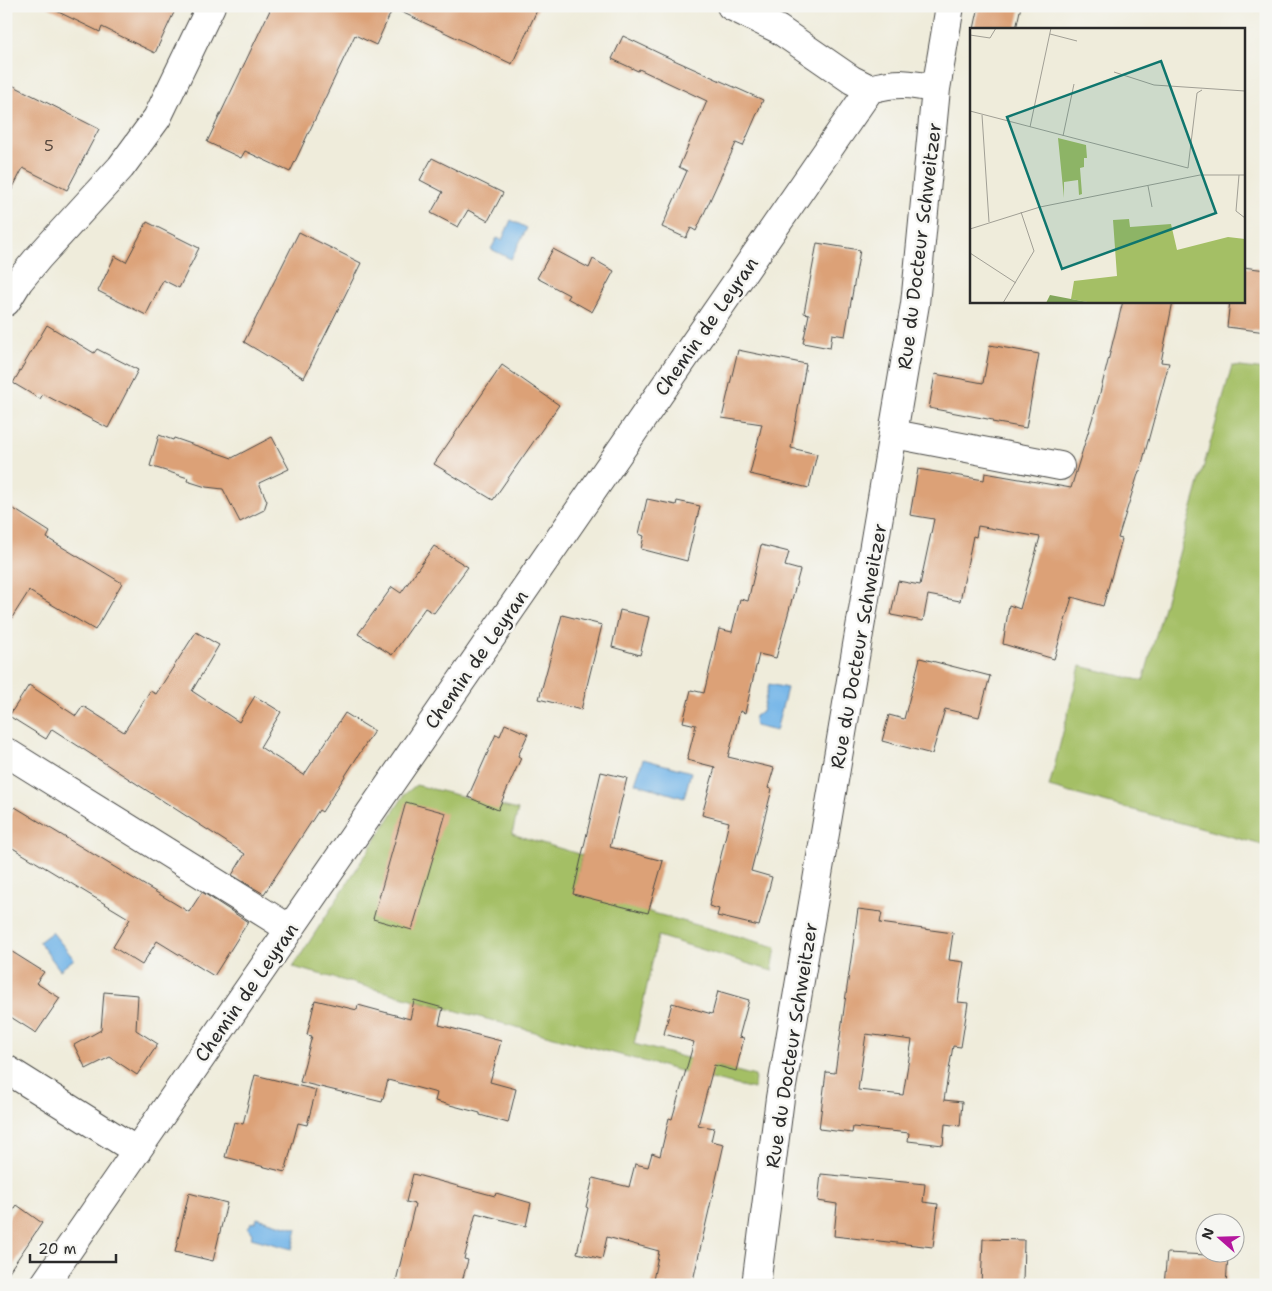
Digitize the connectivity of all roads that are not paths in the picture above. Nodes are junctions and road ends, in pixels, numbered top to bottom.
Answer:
1 (211, 6) edge
2 (731, 6) edge
3 (950, 6) edge
4 (870, 89) junction
5 (936, 89) junction
6 (6, 302) edge
7 (894, 434) junction
8 (1060, 466) dead end
9 (6, 752) edge
10 (290, 929) junction
11 (6, 1069) edge
12 (136, 1151) junction
13 (44, 1285) edge
14 (756, 1285) edge

1 - 6 street
2 - 4 street
3 - 5 street, Rue du Docteur Schweitzer
4 - 5 street
4 - 10 street, Chemin de Leyran
5 - 7 street, Rue du Docteur Schweitzer
7 - 8 street
7 - 14 street, Rue du Docteur Schweitzer
9 - 10 street
10 - 12 street, Chemin de Leyran
11 - 12 street
12 - 13 street, Chemin de Leyran

